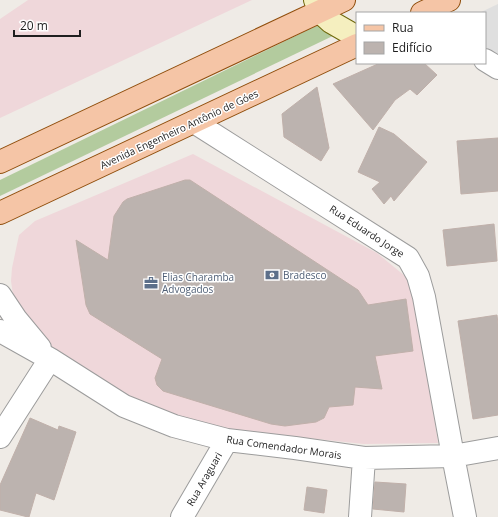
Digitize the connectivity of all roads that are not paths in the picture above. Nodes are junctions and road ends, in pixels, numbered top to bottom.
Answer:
1 (344, 0) edge
2 (317, 6) edge
3 (356, 37) edge
4 (356, 45) edge
5 (486, 61) edge
6 (498, 68) edge
7 (194, 122) junction
8 (0, 162) edge
9 (0, 213) edge
10 (0, 295) edge
11 (0, 331) edge
12 (50, 359) junction
13 (0, 437) edge
14 (226, 440) junction
15 (498, 448) edge
16 (452, 456) junction
17 (364, 458) junction
18 (182, 517) edge
19 (360, 517) edge
20 (465, 517) edge

1 - 2 main road
2 - 3 main road
2 - 8 main road
4 - 7 main road, Avenida Engenheiro Antônio de Góes
5 - 6 street
7 - 9 main road, Avenida Engenheiro Antônio de Góes
7 - 16 street, Rua Eduardo Jorge
10 - 12 street
11 - 12 street, Rua Comendador Morais
12 - 13 street
12 - 14 street, Rua Comendador Morais
14 - 17 street, Rua Comendador Morais
14 - 18 street, Rua Araguari
15 - 16 street, Rua Comendador Morais
16 - 17 street, Rua Comendador Morais
16 - 20 street, Rua Eduardo Jorge
17 - 19 street

